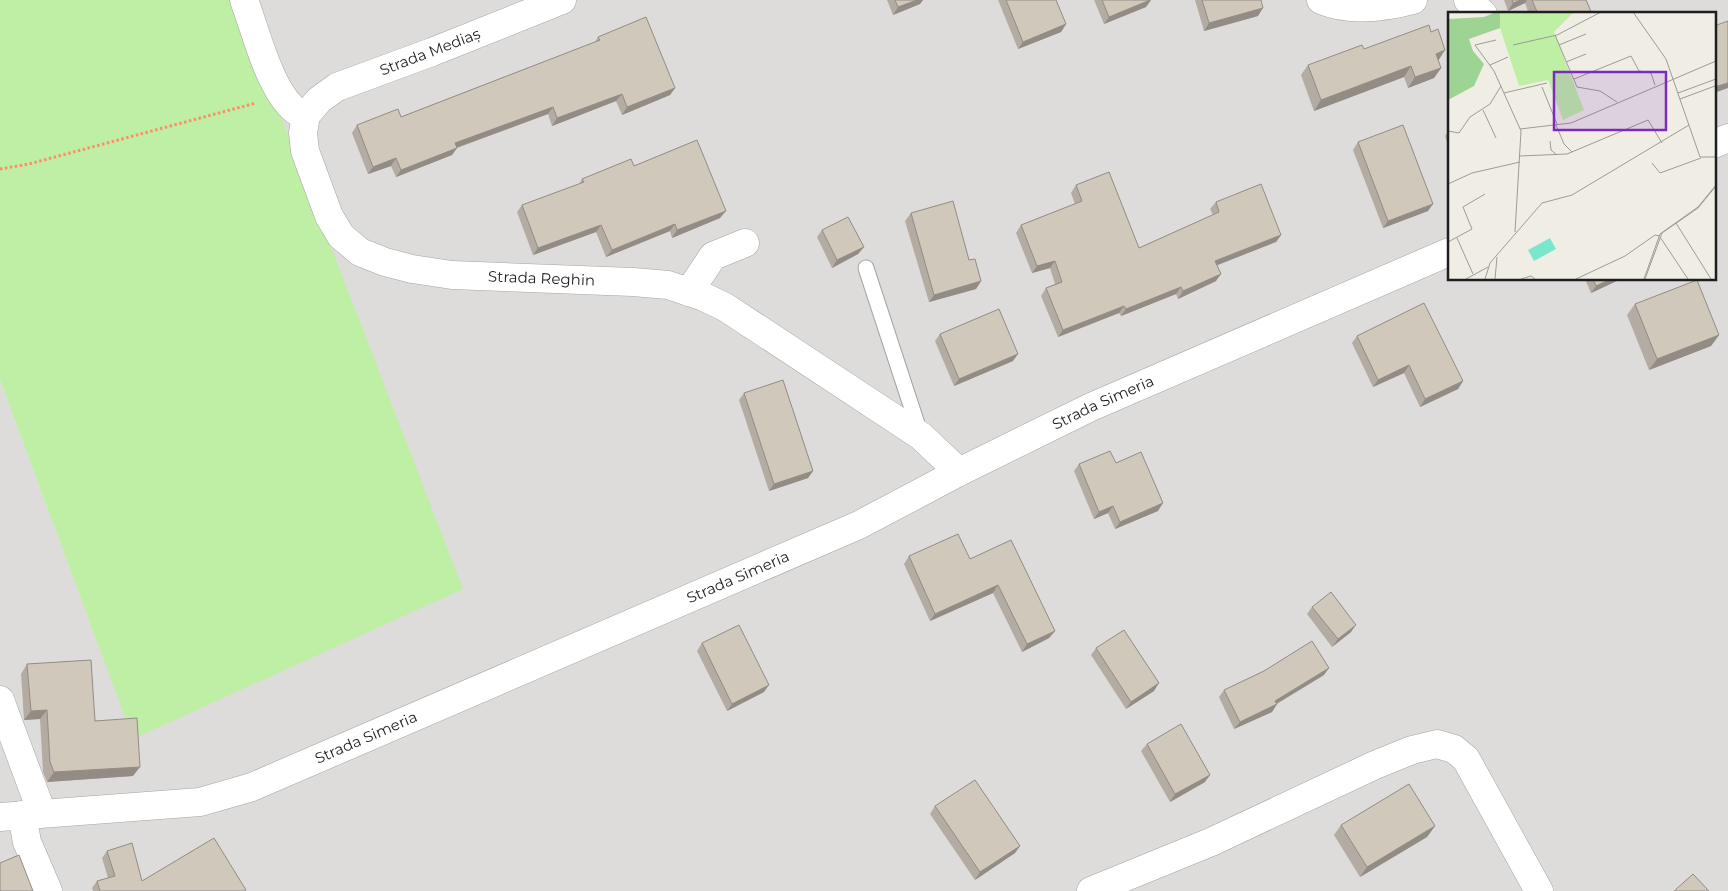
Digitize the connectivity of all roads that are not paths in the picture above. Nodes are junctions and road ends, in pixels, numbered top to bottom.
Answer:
1 (244, 0) edge
2 (562, 0) edge
3 (1321, 0) edge
4 (1413, 0) edge
5 (1468, 0) edge
6 (1481, 12) edge
7 (306, 115) junction
8 (1728, 138) edge
9 (1716, 143) edge
10 (745, 243) dead end
11 (1448, 252) edge
12 (866, 268) dead end
13 (689, 292) junction
14 (921, 436) junction
15 (959, 472) junction
16 (0, 700) edge
17 (21, 815) edge
18 (48, 891) edge
19 (1091, 891) edge
20 (1539, 891) edge

1 - 7 street
2 - 7 street, Strada Mediaș
3 - 4 street
5 - 6 street
7 - 13 street, Strada Reghin
8 - 9 street
10 - 13 street
11 - 15 street, Strada Simeria
12 - 14 lane
13 - 14 street, Strada Reghin
14 - 15 street, Strada Reghin
15 - 17 street, Strada Simeria
16 - 17 street
17 - 18 street
19 - 20 street

